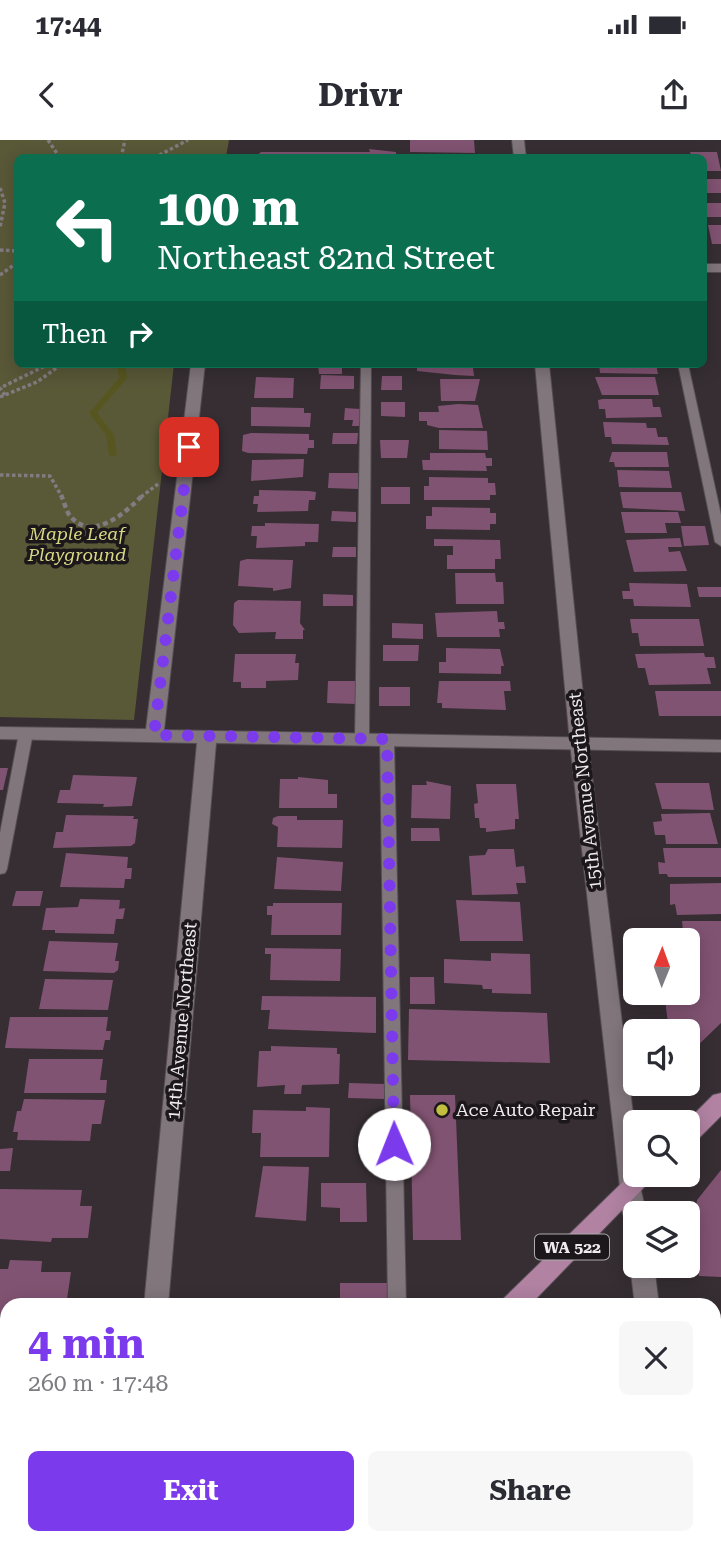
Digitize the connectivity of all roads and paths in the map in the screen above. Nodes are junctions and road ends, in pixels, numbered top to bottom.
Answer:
1 (188, 140) edge
2 (162, 154) edge
3 (0, 188) edge
4 (0, 227) edge
5 (43, 368) edge
6 (57, 368) edge
7 (198, 368) edge
8 (366, 368) edge
9 (542, 368) edge
10 (684, 368) edge
11 (39, 371) junction
12 (48, 376) junction
13 (3, 396) edge
14 (0, 475) edge
15 (158, 484) dead end
16 (721, 542) edge
17 (0, 733) edge
18 (26, 733) junction
19 (154, 735) junction
20 (207, 737) junction
21 (362, 739) junction
22 (387, 739) junction
23 (579, 743) junction
24 (721, 746) edge
25 (0, 869) edge
26 (721, 1102) edge
27 (629, 1110) edge
28 (700, 1122) edge
29 (633, 1187) edge
30 (644, 1278) edge
31 (157, 1298) edge
32 (397, 1298) edge
33 (520, 1298) edge
34 (646, 1298) edge

1 - 2 path
3 - 4 path
5 - 11 path
6 - 12 path
7 - 19 street
8 - 21 lane
9 - 23 street, 15th Avenue Northeast
10 - 16 lane
11 - 12 path
11 - 13 path
12 - 13 path
14 - 15 path
17 - 18 street
18 - 19 street
18 - 25 lane
19 - 20 street
20 - 21 street
20 - 31 street, 14th Avenue Northeast
21 - 22 street
22 - 23 street
22 - 32 lane
23 - 24 street
23 - 27 street, 15th Avenue Northeast
26 - 28 main road
29 - 33 main road, WA 522
30 - 34 street

